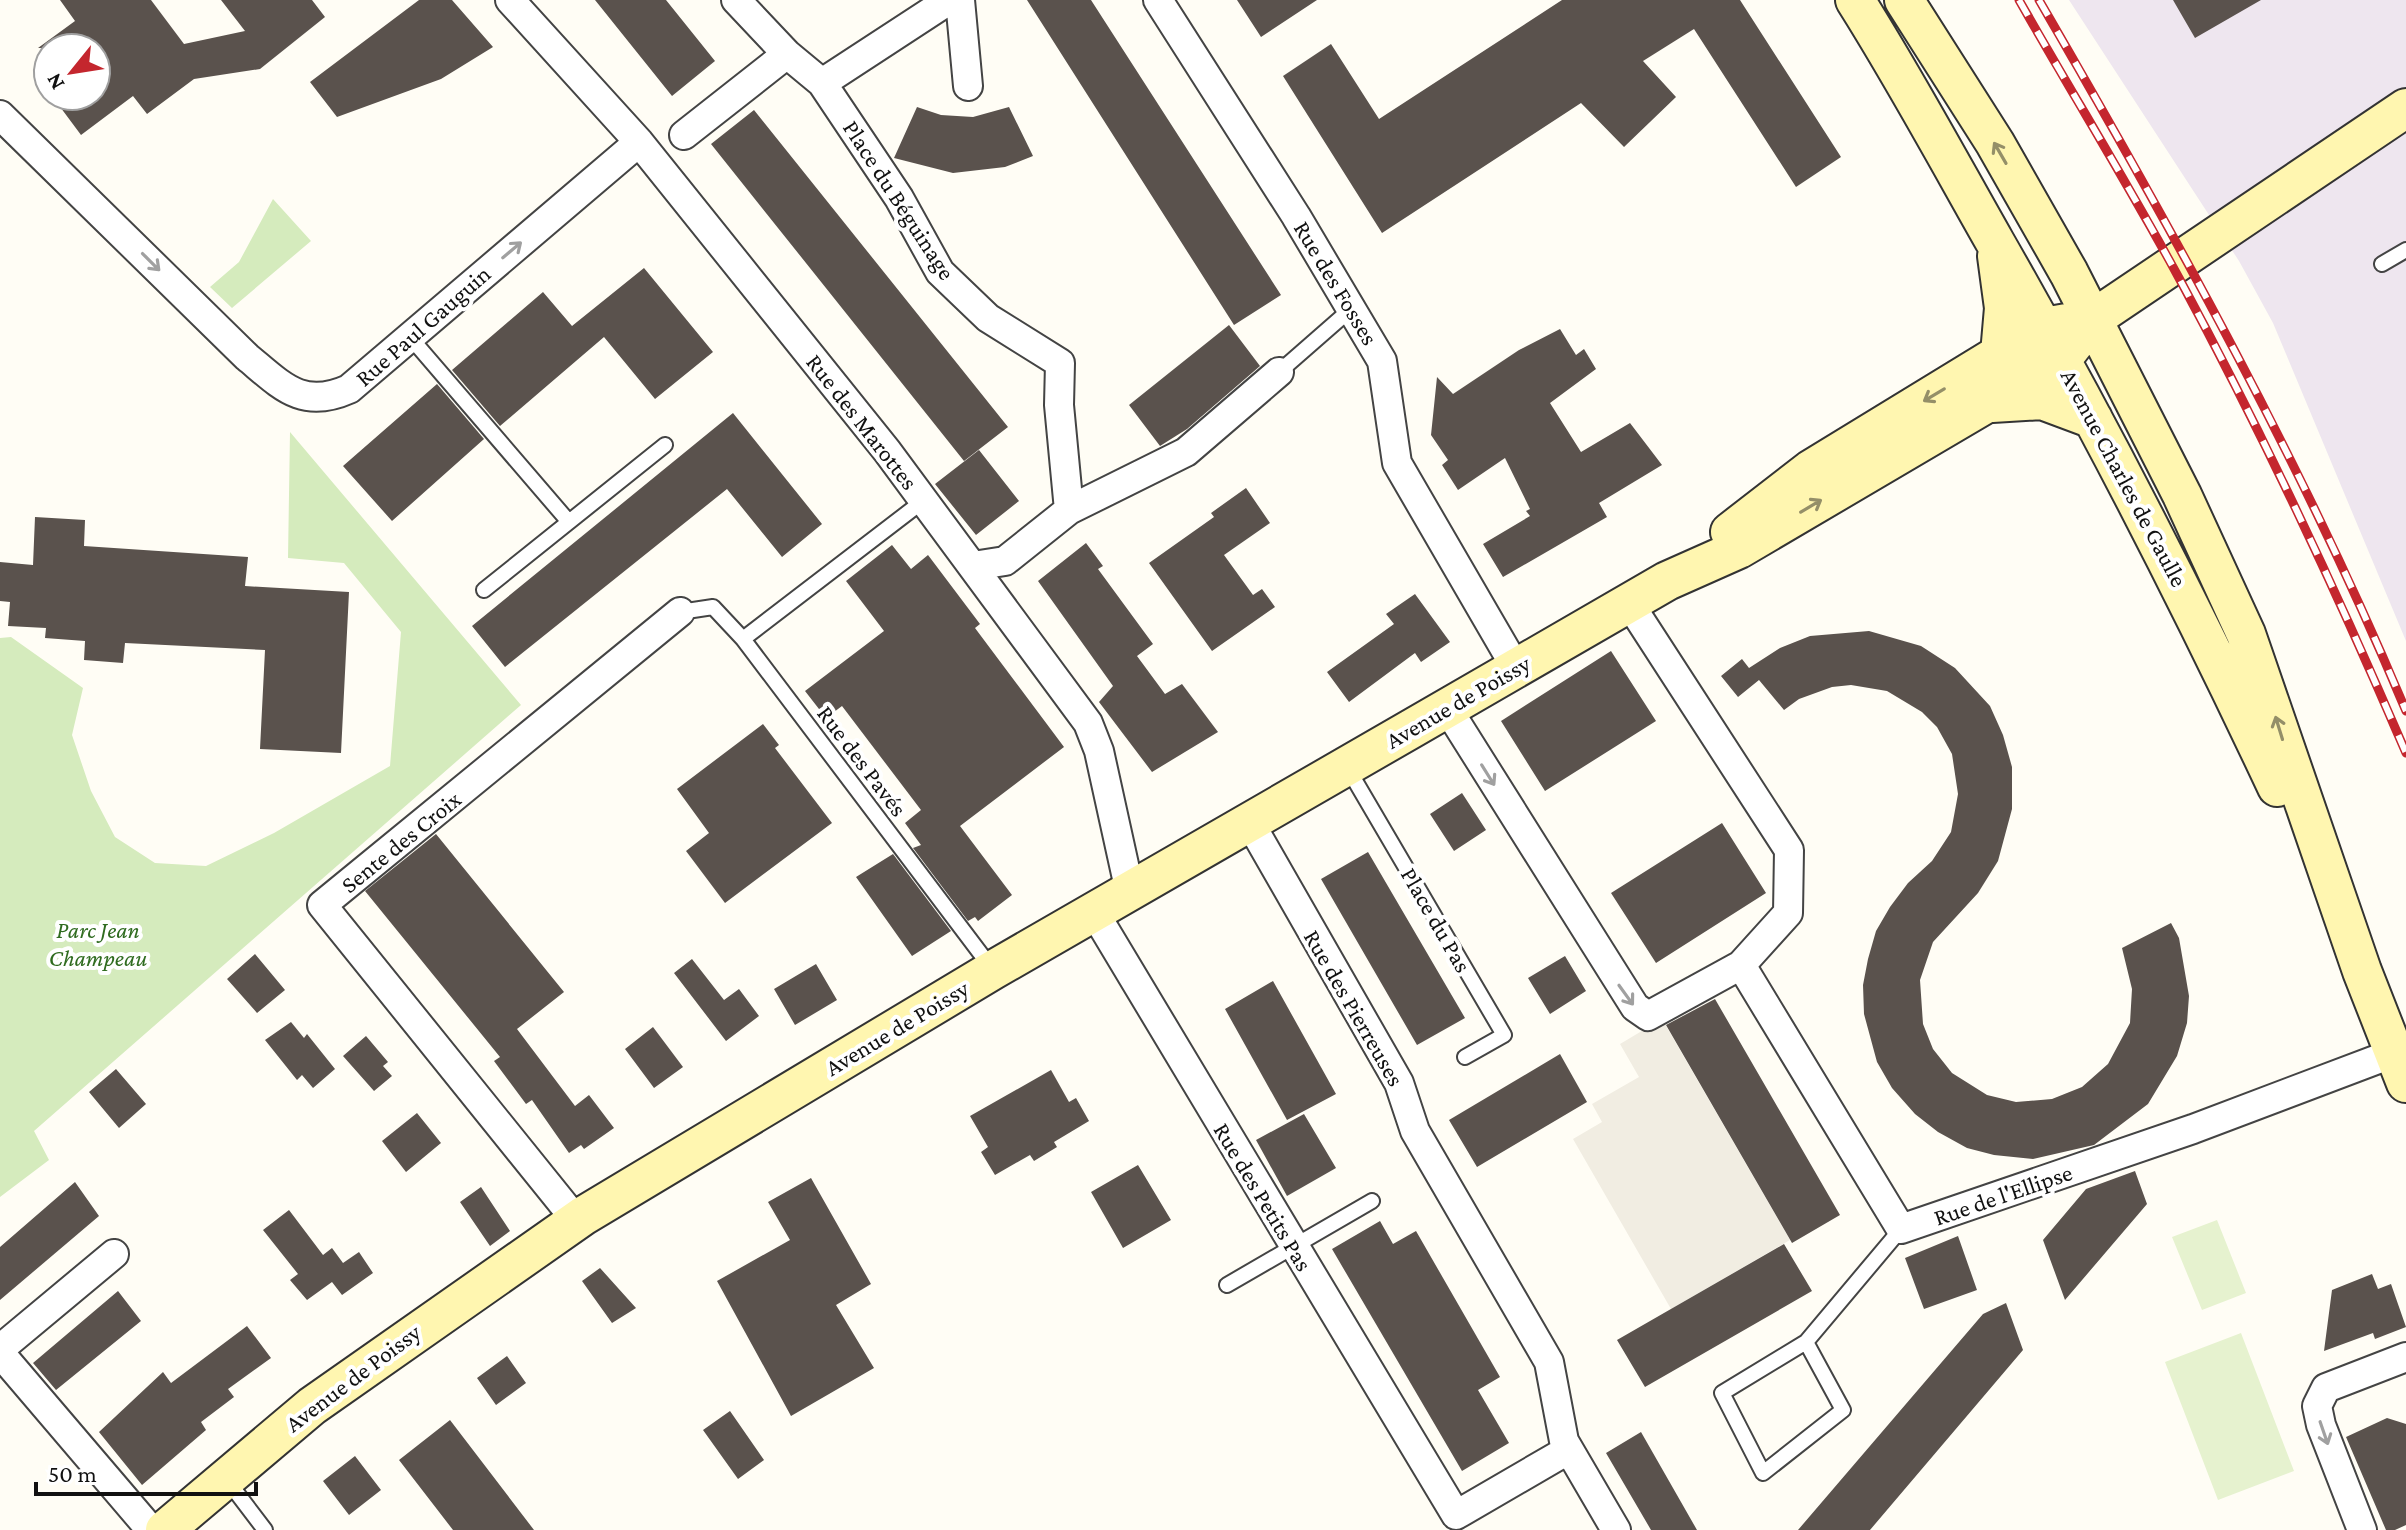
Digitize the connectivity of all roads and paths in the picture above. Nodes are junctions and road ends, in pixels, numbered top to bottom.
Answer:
1 (510, 0) edge
2 (736, 0) edge
3 (949, 0) edge
4 (960, 0) edge
5 (1158, 0) edge
6 (1855, 0) edge
7 (1904, 0) edge
8 (787, 54) junction
9 (1902, 76) junction
10 (822, 83) junction
11 (968, 86) dead end
12 (2406, 108) edge
13 (0, 115) edge
14 (684, 135) dead end
15 (639, 142) junction
16 (1995, 241) junction
17 (2406, 250) edge
18 (2382, 264) dead end
19 (1351, 309) junction
20 (2076, 329) junction
21 (410, 337) junction
22 (2000, 354) junction
23 (1279, 372) joint
24 (1985, 404) junction
25 (2093, 419) junction
26 (665, 445) dead end
27 (923, 501) junction
28 (1069, 510) junction
29 (569, 522) junction
30 (973, 566) junction
31 (2220, 578) junction
32 (1667, 581) junction
33 (484, 590) dead end
34 (1629, 603) junction
35 (680, 612) joint
36 (743, 639) junction
37 (1516, 668) junction
38 (1447, 708) junction
39 (1346, 767) junction
40 (1250, 823) junction
41 (1130, 892) junction
42 (1094, 912) junction
43 (1741, 965) junction
44 (993, 970) junction
45 (2362, 971) junction
46 (1465, 1057) dead end
47 (2400, 1068) edge
48 (1372, 1201) dead end
49 (576, 1220) junction
50 (1901, 1229) junction
51 (1293, 1247) junction
52 (114, 1254) dead end
53 (1227, 1285) dead end
54 (1806, 1342) junction
55 (0, 1351) edge
56 (2406, 1357) edge
57 (1568, 1450) junction
58 (225, 1477) junction
59 (151, 1530) edge
60 (165, 1530) edge
61 (265, 1530) edge
62 (1616, 1530) edge
63 (2362, 1530) edge

1 - 15 street, Rue des Marottes
2 - 8 street, Place du Béguinage
3 - 10 street
4 - 11 street
5 - 19 street, Rue des Fosses
6 - 9 main road, Avenue Charles de Gaulle
20 -> 7 main road, Avenue Charles de Gaulle
8 - 10 street, Place du Béguinage
8 - 14 street
9 - 16 main road, Avenue Charles de Gaulle
9 - 20 main road
10 - 28 street, Place du Béguinage
12 - 20 main road
13 -> 21 street, Rue Paul Gauguin
21 -> 15 street, Rue Paul Gauguin
15 - 27 street, Rue des Marottes
16 - 20 main road, Avenue Charles de Gaulle
16 - 22 main road
17 - 18 lane
19 - 23 lane
19 - 37 street, Rue des Fosses
20 - 22 main road, Avenue de Poissy
20 - 24 main road, Avenue de Poissy
20 - 25 main road, Avenue Charles de Gaulle
20 - 31 main road, Avenue Charles de Gaulle
20 - 31 main road
21 - 29 lane
22 -> 32 main road, Avenue de Poissy
23 - 28 street
24 - 25 main road
32 -> 24 main road, Avenue de Poissy
25 - 45 main road, Avenue Charles de Gaulle
26 - 29 lane
27 - 30 street, Rue des Marottes
27 - 36 lane
28 - 30 street
29 - 33 lane
30 - 41 street, Rue des Marottes
45 -> 31 main road, Avenue Charles de Gaulle
32 - 34 main road, Avenue de Poissy
34 - 37 main road, Avenue de Poissy
34 - 43 street
35 - 36 lane, Rue des Pavés
35 - 49 street, Sente des Croix
36 - 44 lane, Rue des Pavés
37 - 38 main road, Avenue de Poissy
38 - 39 main road, Avenue de Poissy
38 -> 43 street
39 - 40 main road, Avenue de Poissy
39 - 46 lane, Place du Pas
40 - 41 main road, Avenue de Poissy
40 - 57 street, Rue des Pierreuses
41 - 42 main road, Avenue de Poissy
42 - 44 main road, Avenue de Poissy
42 - 51 street, Rue des Petits Pas
43 - 50 street, Rue de l'Ellipse
44 - 49 main road, Avenue de Poissy
45 - 47 main road, Avenue Charles de Gaulle
47 - 50 street, Rue de l'Ellipse
48 - 51 lane
49 - 58 main road, Avenue de Poissy
50 - 54 lane
51 - 53 lane
51 - 57 street, Rue des Petits Pas
52 - 55 street
54 - 54 lane
55 - 59 street
56 -> 63 street
57 - 62 street
58 - 60 main road, Avenue de Poissy
58 - 61 lane

